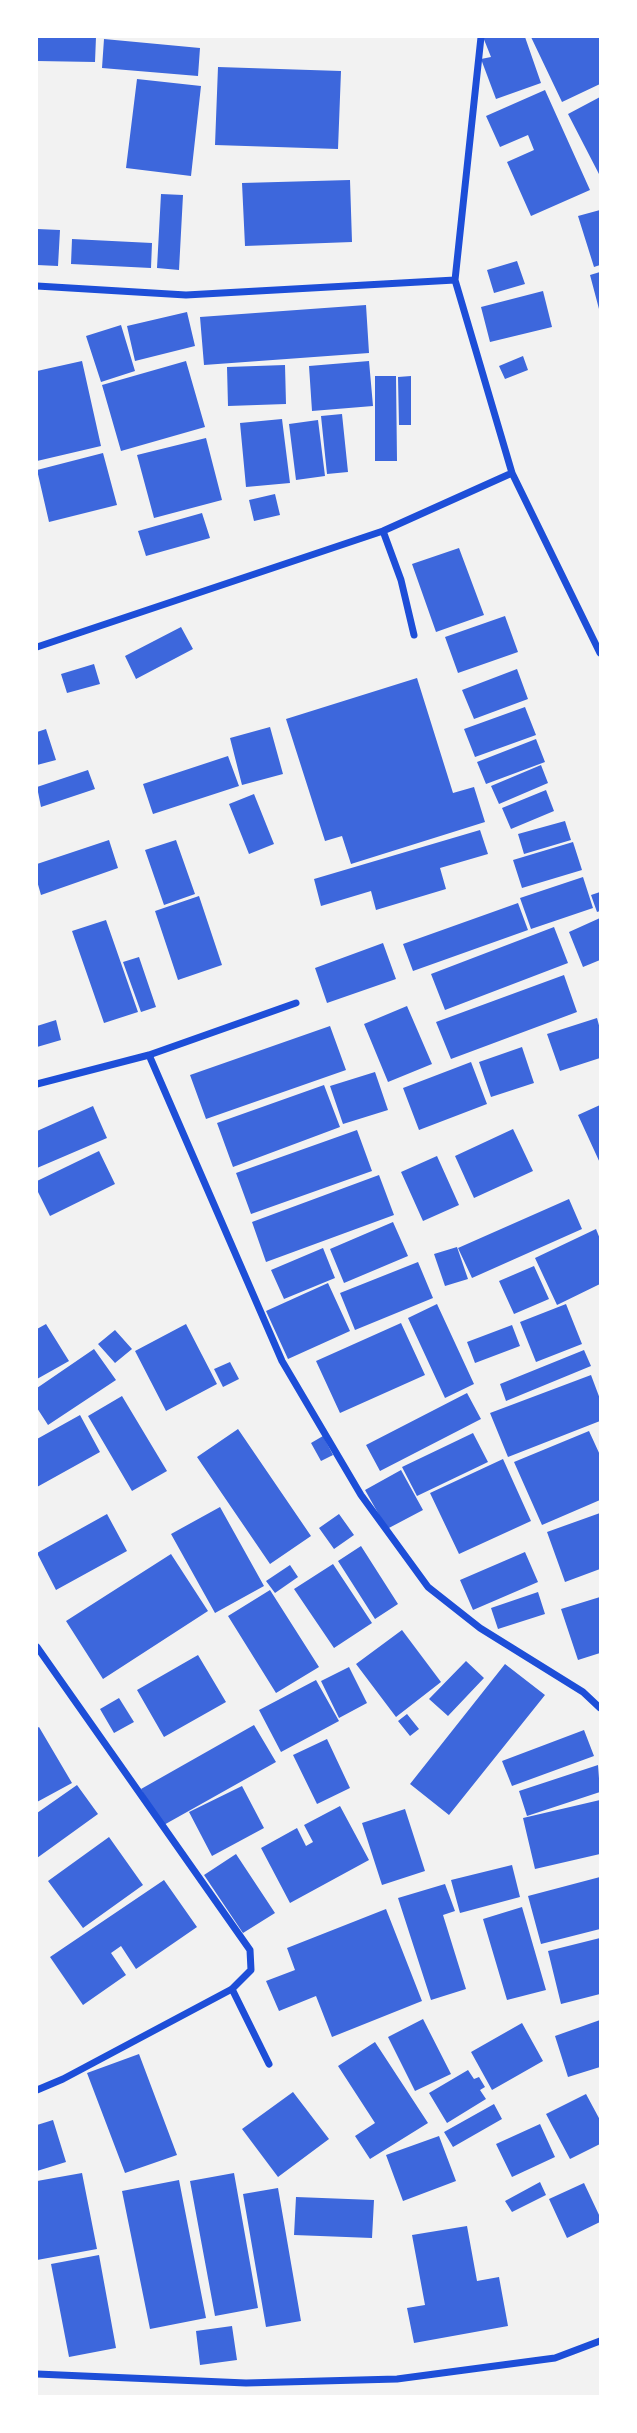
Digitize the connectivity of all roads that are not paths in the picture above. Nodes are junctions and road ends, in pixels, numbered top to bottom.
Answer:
1 (481, 37) edge
2 (454, 280) junction
3 (37, 286) edge
4 (512, 473) junction
5 (383, 531) junction
6 (414, 635) dead end
7 (37, 647) edge
8 (600, 653) edge
9 (296, 1003) dead end
10 (149, 1055) junction
11 (37, 1084) edge
12 (37, 1647) edge
13 (600, 1708) edge
14 (232, 1989) junction
15 (269, 2064) dead end
16 (37, 2090) edge
17 (600, 2341) edge
18 (37, 2373) edge

1 - 2 street
2 - 3 street
2 - 4 street
4 - 5 street
4 - 8 street
5 - 6 street
5 - 7 street
9 - 10 street
10 - 11 street
10 - 13 street
12 - 14 street
14 - 15 street
14 - 16 street
17 - 18 street

